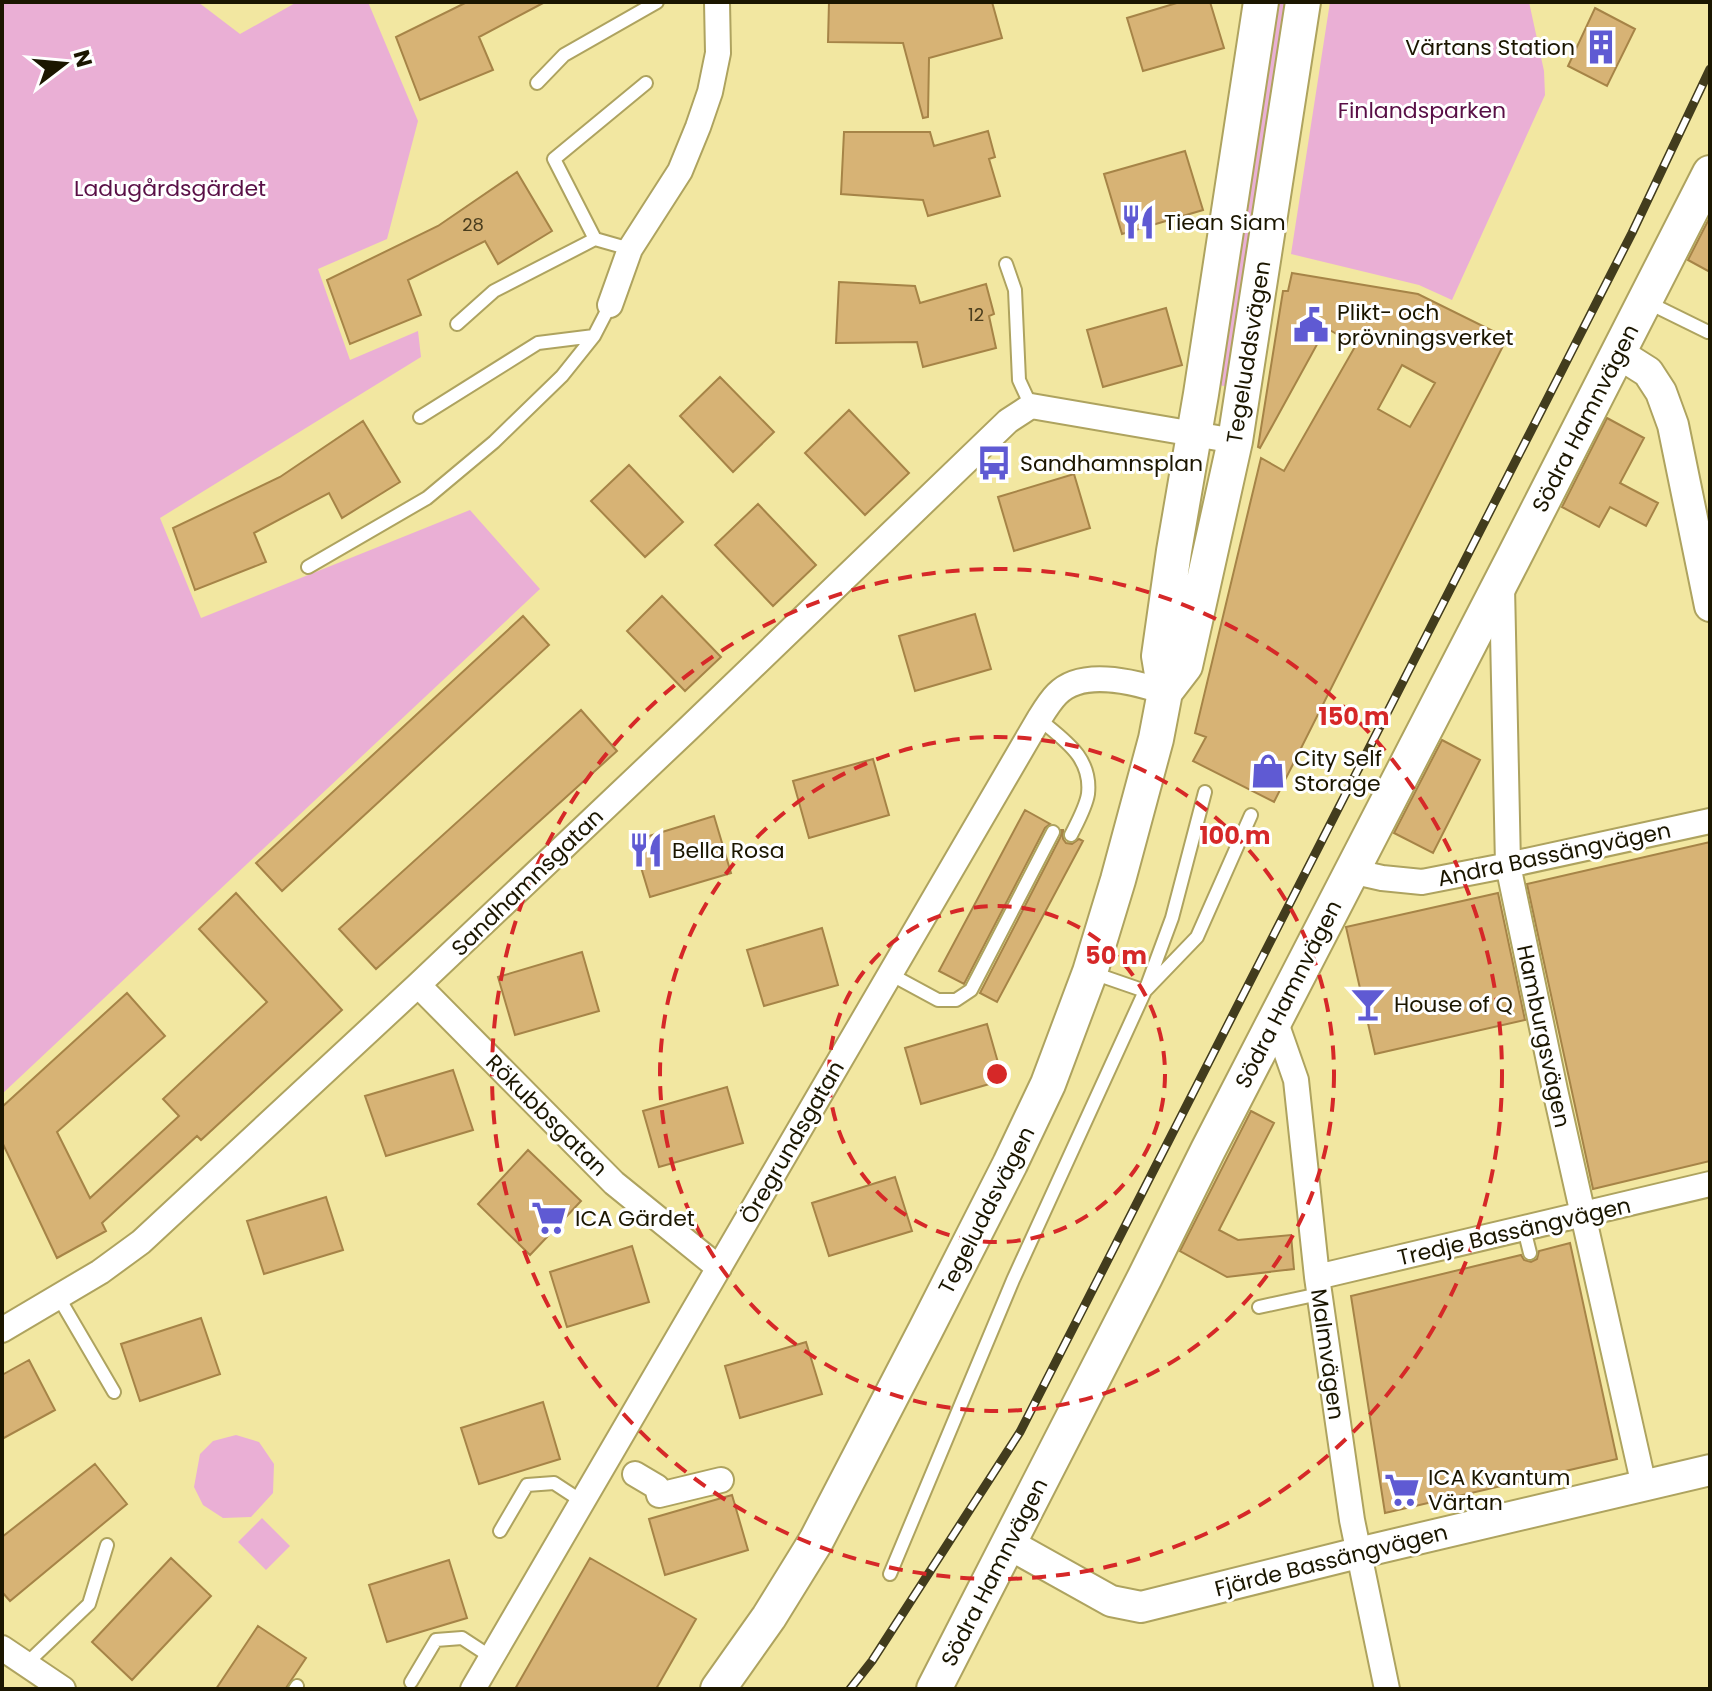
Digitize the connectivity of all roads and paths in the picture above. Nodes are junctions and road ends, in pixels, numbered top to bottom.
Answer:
1 (657, 2) edge
2 (717, 2) edge
3 (1261, 2) edge
4 (1303, 2) edge
5 (537, 83) dead end
6 (646, 83) dead end
7 (1710, 173) edge
8 (595, 239) junction
9 (630, 249) junction
10 (1006, 264) dead end
11 (1644, 300) junction
12 (610, 305) joint
13 (457, 324) dead end
14 (1710, 331) edge
15 (594, 336) junction
16 (1618, 353) junction
17 (1031, 406) junction
18 (420, 417) dead end
19 (1194, 434) junction
20 (1235, 441) junction
21 (1705, 563) edge
22 (308, 567) dead end
23 (1502, 579) junction
24 (1710, 606) edge
25 (1165, 692) junction
26 (1039, 719) junction
27 (1205, 792) dead end
28 (1251, 815) dead end
29 (1710, 821) edge
30 (1053, 832) dead end
31 (1071, 835) dead end
32 (1508, 865) junction
33 (1351, 871) junction
34 (1090, 972) junction
35 (890, 974) junction
36 (418, 985) junction
37 (1145, 991) junction
38 (1275, 1020) junction
39 (1710, 1184) edge
40 (1584, 1215) junction
41 (1524, 1229) junction
42 (1530, 1253) dead end
43 (719, 1268) junction
44 (1318, 1286) junction
45 (59, 1298) junction
46 (1259, 1307) dead end
47 (2, 1330) edge
48 (114, 1392) dead end
49 (1710, 1470) edge
50 (635, 1474) dead end
51 (721, 1480) dead end
52 (1644, 1486) junction
53 (583, 1502) junction
54 (500, 1531) dead end
55 (1009, 1544) junction
56 (107, 1545) dead end
57 (1358, 1553) junction
58 (890, 1574) dead end
59 (2, 1648) edge
60 (491, 1657) junction
61 (26, 1664) junction
62 (411, 1682) dead end
63 (63, 1689) edge
64 (473, 1689) edge
65 (718, 1689) edge
66 (934, 1689) edge
67 (1387, 1689) edge

1 - 5 lane
2 - 9 street
3 - 19 main road, Tegeluddsvägen
4 - 20 main road, Tegeluddsvägen
6 - 8 lane
7 - 11 main road, Södra Hamnvägen
8 - 9 lane
8 - 13 lane
9 - 12 street
10 - 17 lane
11 - 14 lane, Södra Hamnvägen
11 - 16 main road, Södra Hamnvägen
12 - 15 lane
15 - 18 lane
15 - 22 lane
16 - 21 street
16 - 23 main road, Södra Hamnvägen
17 - 19 street
17 - 36 street, Sandhamnsgatan
19 - 20 street
19 - 25 main road, Tegeluddsvägen
20 - 25 main road, Tegeluddsvägen
21 - 24 street
23 - 32 street, Hamburgsvägen
23 - 33 main road, Södra Hamnvägen
25 - 26 street, Öregrundsgatan
25 - 34 main road, Tegeluddsvägen
26 - 31 lane
26 - 35 street, Öregrundsgatan
27 - 37 lane
28 - 37 lane
29 - 32 street, Andra Bassängvägen
30 - 35 lane
32 - 33 street, Andra Bassängvägen
32 - 40 street, Hamburgsvägen
33 - 38 main road, Södra Hamnvägen
34 - 37 lane
34 - 65 main road, Tegeluddsvägen
35 - 43 street, Öregrundsgatan
36 - 43 street, Rökubbsgatan
36 - 45 street, Sandhamnsgatan
37 - 58 lane
38 - 44 street, Malmvägen
38 - 55 main road, Södra Hamnvägen
39 - 40 street, Tredje Bassängvägen
40 - 41 street, Tredje Bassängvägen
40 - 52 street, Hamburgsvägen
41 - 42 lane
41 - 44 street, Tredje Bassängvägen
43 - 53 street, Öregrundsgatan
44 - 46 lane
44 - 57 street, Malmvägen
45 - 47 street, Sandhamnsgatan
45 - 48 lane
49 - 52 street, Fjärde Bassängvägen
50 - 51 street
52 - 57 street, Fjärde Bassängvägen
53 - 54 lane
53 - 60 street, Öregrundsgatan
55 - 57 street, Fjärde Bassängvägen
55 - 66 main road, Södra Hamnvägen
56 - 61 lane
57 - 67 street, Malmvägen
59 - 61 street
60 - 62 lane
60 - 64 street, Öregrundsgatan
61 - 63 street

